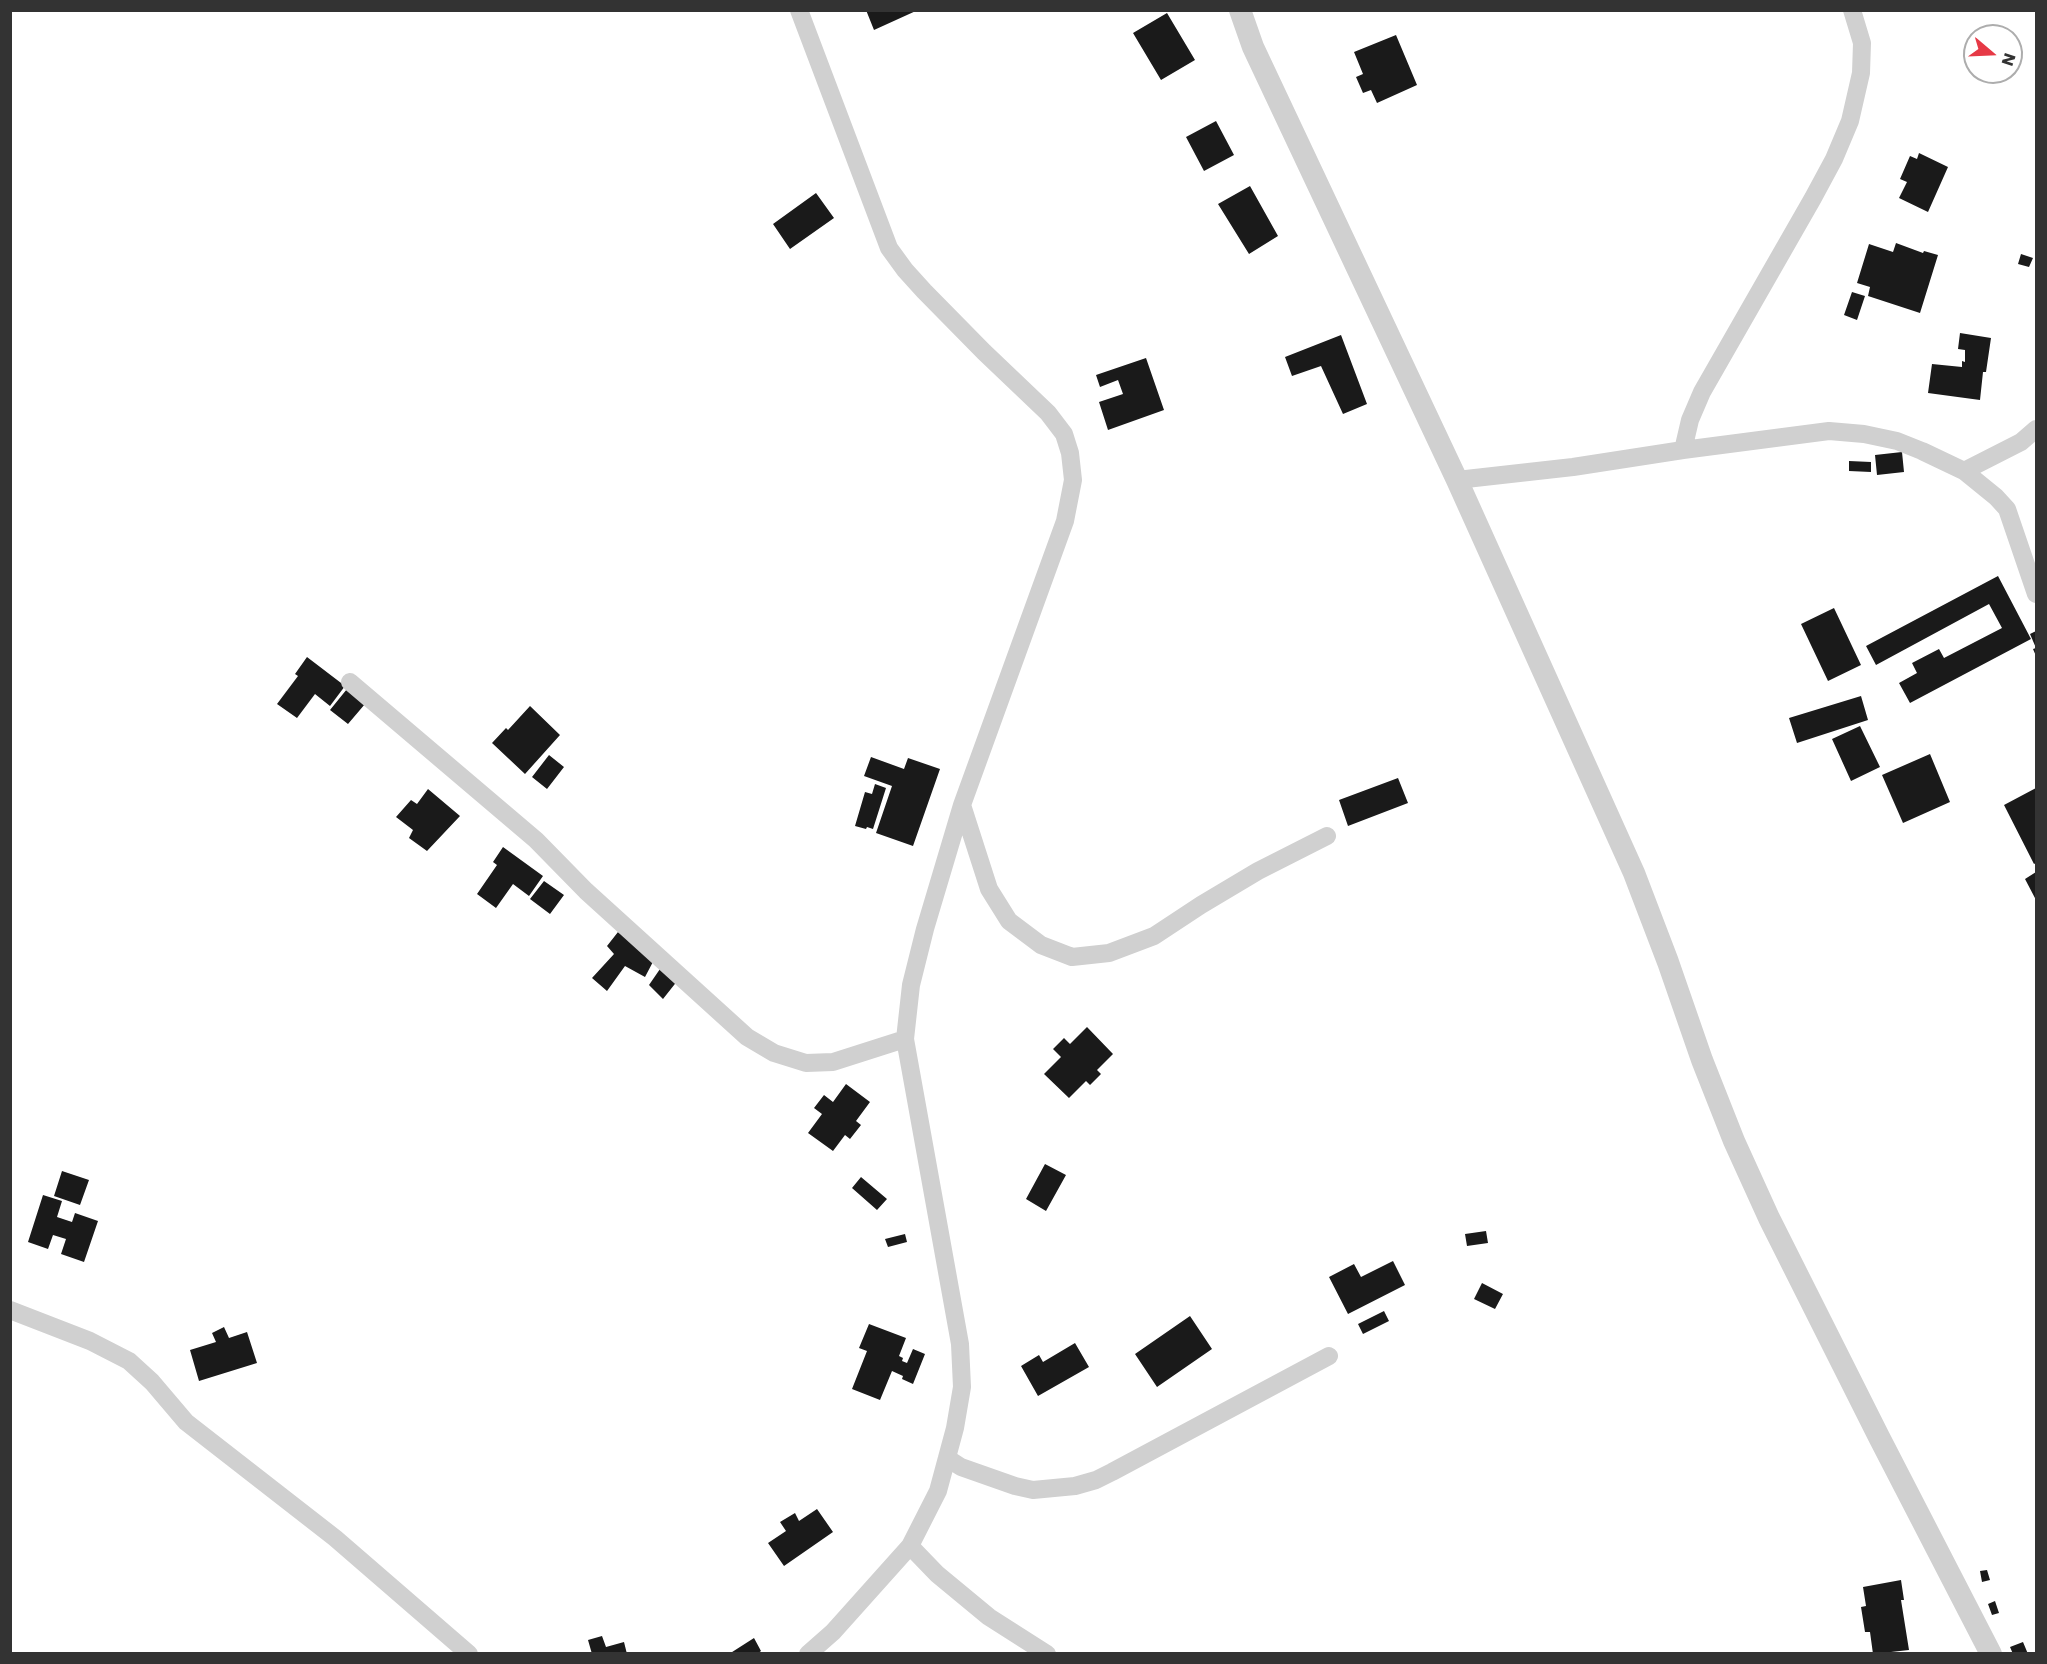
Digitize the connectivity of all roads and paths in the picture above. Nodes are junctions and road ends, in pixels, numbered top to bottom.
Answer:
1 (799, 10) edge
2 (1240, 10) edge
3 (1852, 10) edge
4 (2037, 429) edge
5 (1683, 450) junction
6 (1964, 471) junction
7 (1457, 480) junction
8 (2037, 594) edge
9 (350, 682) dead end
10 (962, 805) junction
11 (1327, 836) dead end
12 (905, 1039) junction
13 (10, 1310) edge
14 (1329, 1356) dead end
15 (947, 1458) junction
16 (910, 1546) junction
17 (469, 1653) edge
18 (808, 1653) edge
19 (1047, 1653) edge
20 (1991, 1653) edge

1 - 10 street
2 - 7 street
3 - 5 street
4 - 6 street
5 - 6 street
5 - 7 street
6 - 8 street
7 - 20 street
9 - 12 street
10 - 11 street
10 - 12 street
12 - 15 street
13 - 17 street
14 - 15 street
15 - 16 street
16 - 18 street
16 - 19 street

